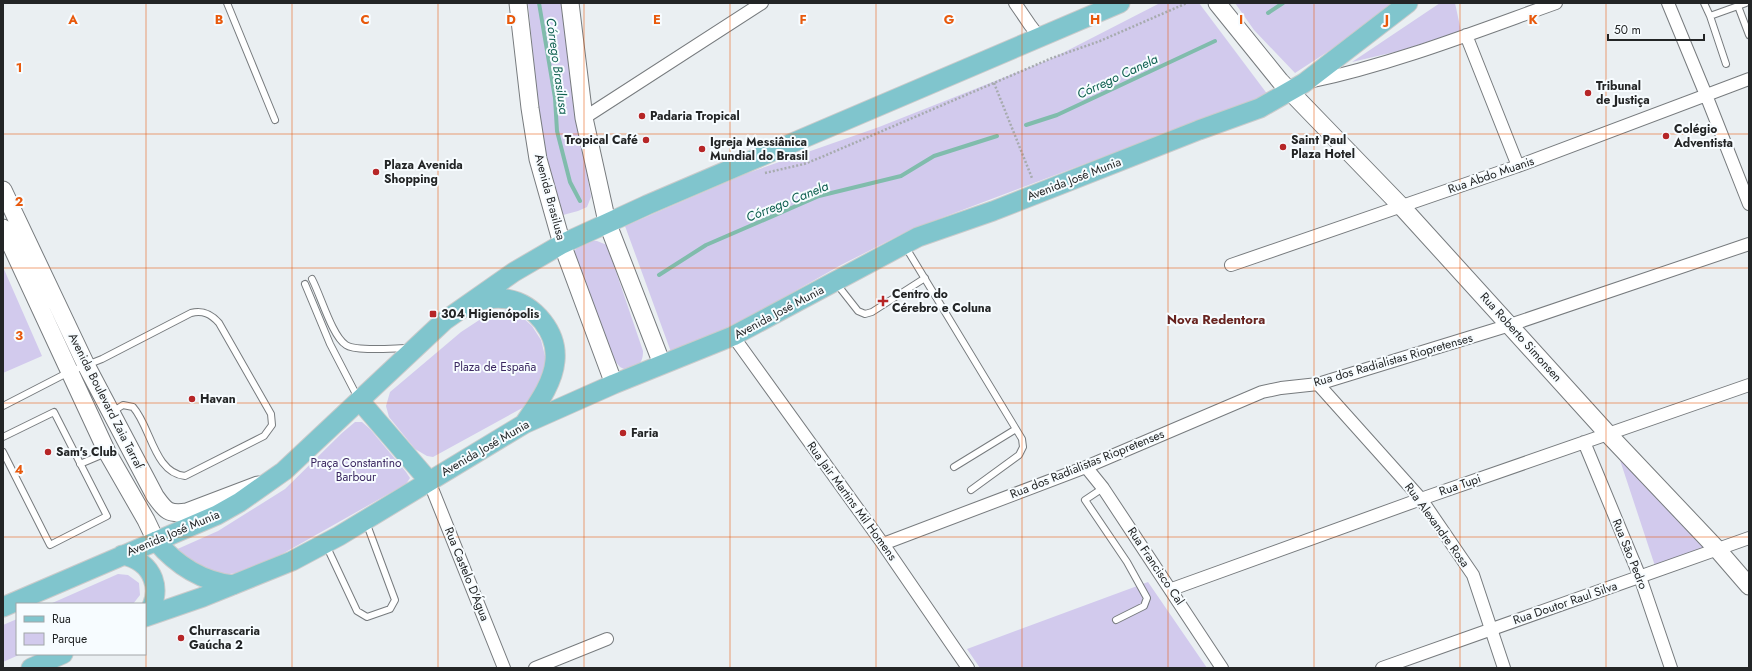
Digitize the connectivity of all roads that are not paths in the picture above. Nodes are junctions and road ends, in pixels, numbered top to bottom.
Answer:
1 (227, 3) edge
2 (518, 3) edge
3 (570, 3) edge
4 (762, 3) edge
5 (1015, 3) edge
6 (1120, 3) edge
7 (1217, 3) edge
8 (1408, 3) edge
9 (1556, 3) edge
10 (1668, 3) edge
11 (1704, 3) edge
12 (1746, 3) edge
13 (1738, 6) junction
14 (1710, 16) junction
15 (1466, 35) junction
16 (1749, 35) edge
17 (1040, 38) junction
18 (1726, 64) dead end
19 (1749, 79) edge
20 (1297, 87) junction
21 (1706, 95) junction
22 (584, 118) junction
23 (275, 120) dead end
24 (1518, 166) junction
25 (3, 190) edge
26 (1749, 204) edge
27 (1401, 206) junction
28 (607, 222) junction
29 (3, 228) edge
30 (562, 244) junction
31 (904, 244) junction
32 (1749, 244) edge
33 (1232, 265) dead end
34 (925, 278) junction
35 (312, 279) dead end
36 (835, 282) junction
37 (305, 284) dead end
38 (468, 304) junction
39 (1510, 325) junction
40 (733, 336) junction
41 (416, 348) junction
42 (662, 364) junction
43 (86, 365) junction
44 (69, 372) junction
45 (614, 384) junction
46 (1318, 384) junction
47 (1749, 385) edge
48 (360, 401) junction
49 (3, 406) edge
50 (110, 413) junction
51 (524, 424) junction
52 (1016, 429) junction
53 (1608, 434) junction
54 (3, 437) edge
55 (1584, 442) junction
56 (3, 452) edge
57 (107, 452) junction
58 (409, 457) junction
59 (80, 464) junction
60 (452, 467) junction
61 (954, 467) dead end
62 (1086, 467) junction
63 (429, 481) junction
64 (268, 482) junction
65 (1103, 488) junction
66 (971, 490) dead end
67 (1421, 499) junction
68 (365, 520) junction
69 (1749, 538) edge
70 (156, 541) junction
71 (325, 544) junction
72 (883, 544) junction
73 (1717, 549) junction
74 (122, 555) junction
75 (1640, 577) junction
76 (233, 585) junction
77 (1749, 586) edge
78 (1172, 589) junction
79 (3, 607) edge
80 (146, 616) edge
81 (146, 617) edge
82 (1116, 620) dead end
83 (1491, 629) junction
84 (608, 639) dead end
85 (61, 655) edge
86 (964, 667) edge
87 (31, 668) edge
88 (504, 668) edge
89 (535, 668) edge
90 (1222, 668) edge
91 (1382, 668) edge
92 (1504, 668) edge
93 (1671, 668) edge

1 - 23 lane
2 - 30 main road, Avenida Brasilusa
3 - 22 main road
4 - 22 street
5 - 17 street
6 - 17 main road, Avenida José Munia
7 - 20 main road, Rua Roberto Simonsen
8 - 20 main road, Avenida José Munia
9 - 15 street
10 - 21 street
11 - 14 lane
12 - 13 lane
13 - 14 lane
13 - 16 lane
14 - 18 lane
15 - 20 street
15 - 24 street
17 - 28 main road, Avenida José Munia
19 - 21 street, Rua Abdo Muanis
20 - 27 main road, Rua Roberto Simonsen
20 - 31 main road, Avenida José Munia
21 - 24 street, Rua Abdo Muanis
21 - 26 street
22 - 28 main road
24 - 27 street, Rua Abdo Muanis
25 - 43 main road, Avenida Boulevard Zaia Tarraf
27 - 33 street, Rua Abdo Muanis
27 - 39 main road, Rua Roberto Simonsen
28 - 30 main road, Avenida José Munia
28 - 42 main road
29 - 44 main road, Avenida Boulevard Zaia Tarraf
30 - 38 main road, Avenida José Munia
30 - 45 main road, Avenida Brasilusa
31 - 34 lane
31 - 36 main road, Avenida José Munia
32 - 39 street, Rua dos Radialistas Riopretenses
34 - 36 lane
34 - 52 lane
35 - 41 lane
36 - 40 main road, Avenida José Munia
37 - 48 lane
38 - 41 main road, Avenida José Munia
38 - 51 main road
39 - 46 street, Rua dos Radialistas Riopretenses
39 - 53 main road, Rua Roberto Simonsen
40 - 42 main road, Avenida José Munia
40 - 72 street, Rua Jair Martins Mil Homens
41 - 48 main road, Avenida José Munia
42 - 45 main road, Avenida José Munia
43 - 44 lane
43 - 50 main road, Avenida Boulevard Zaia Tarraf
43 - 50 lane
44 - 49 lane
44 - 57 main road, Avenida Boulevard Zaia Tarraf
45 - 51 main road, Avenida José Munia
46 - 62 street, Rua dos Radialistas Riopretenses
46 - 67 street, Rua Alexandre Rosa
47 - 53 street, Rua Tupi
48 - 58 main road
48 - 64 main road, Avenida José Munia
50 - 64 main road, Avenida Boulevard Zaia Tarraf
51 - 60 main road, Avenida José Munia
52 - 61 lane
52 - 66 lane
53 - 55 street, Rua Tupi
53 - 73 main road, Rua Roberto Simonsen
54 - 59 lane
55 - 67 street, Rua Tupi
55 - 75 street, Rua São Pedro
56 - 59 lane
57 - 59 lane
57 - 70 main road, Avenida Boulevard Zaia Tarraf
58 - 60 main road
58 - 63 main road
60 - 63 main road, Avenida José Munia
62 - 65 street, Rua Francisco Cal
62 - 72 street, Rua dos Radialistas Riopretenses
63 - 68 main road, Avenida José Munia
63 - 88 street, Rua Castelo D'Água
64 - 70 main road, Avenida José Munia
65 - 78 street, Rua Francisco Cal
65 - 82 lane
67 - 78 street, Rua Tupi
67 - 83 street, Rua Alexandre Rosa
68 - 71 main road, Avenida José Munia
68 - 71 lane
69 - 73 street, Rua Doutor Raul Silva
70 - 74 main road, Avenida José Munia
70 - 76 main road
71 - 76 main road, Avenida José Munia
72 - 86 street, Rua Jair Martins Mil Homens
73 - 75 street, Rua Doutor Raul Silva
73 - 77 main road, Rua Roberto Simonsen
74 - 79 main road, Avenida José Munia
74 - 80 main road
75 - 83 street, Rua Doutor Raul Silva
75 - 93 street, Rua São Pedro
76 - 81 main road, Avenida José Munia
78 - 90 street, Rua Francisco Cal
83 - 91 street, Rua Doutor Raul Silva
83 - 92 street, Rua Alexandre Rosa
84 - 89 street
85 - 87 main road

